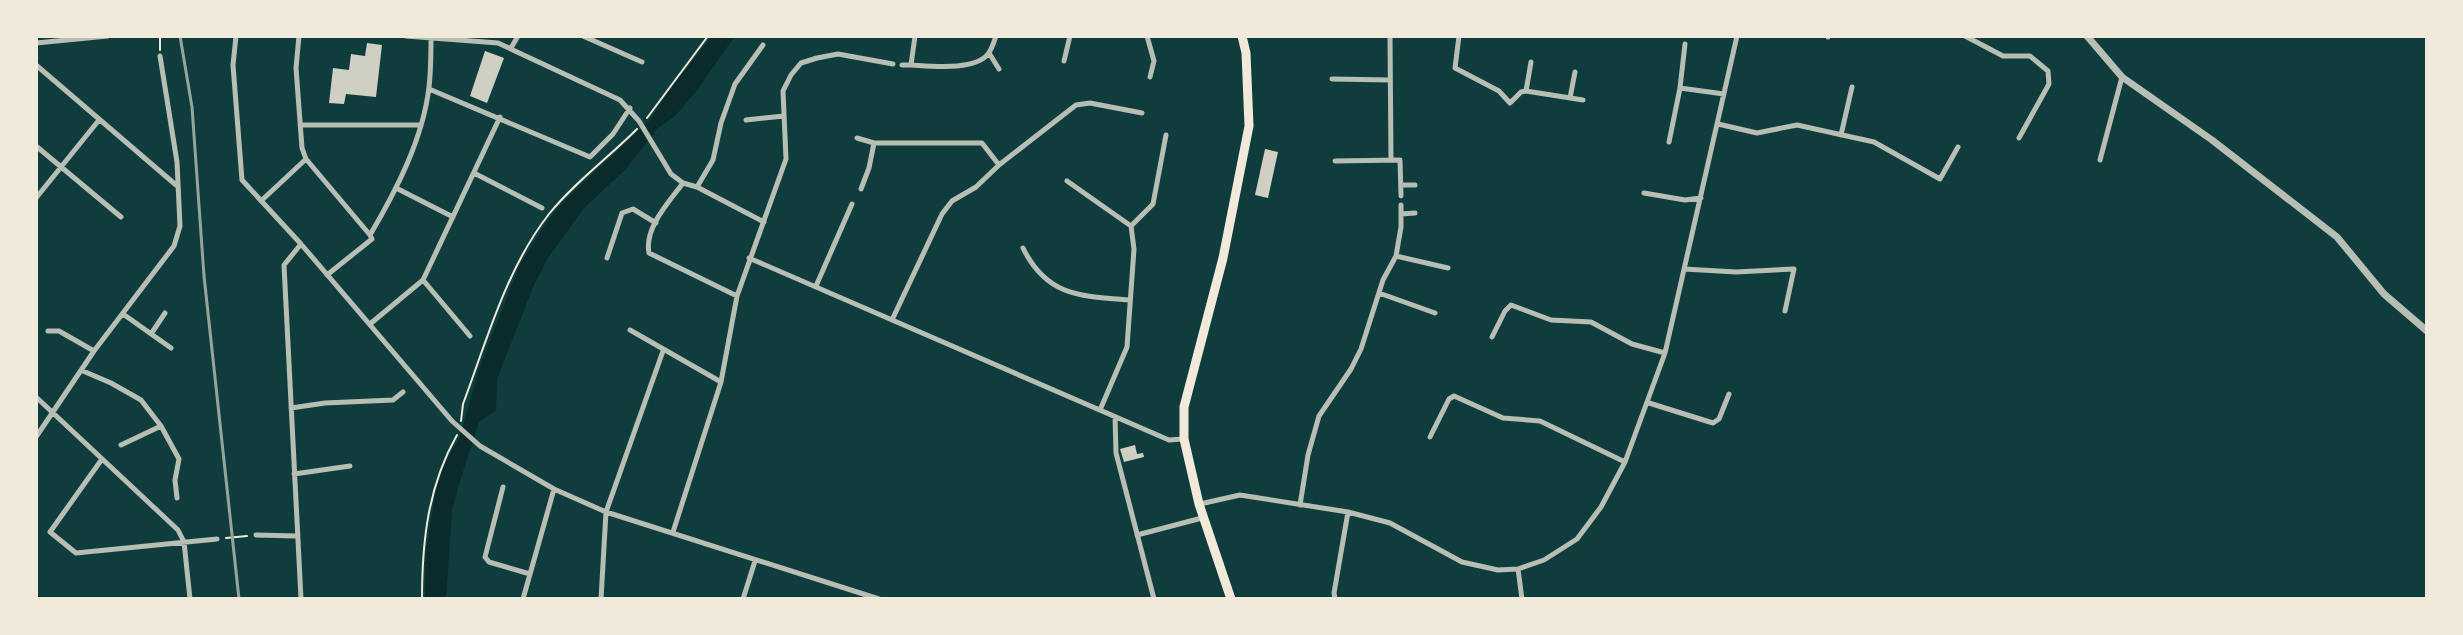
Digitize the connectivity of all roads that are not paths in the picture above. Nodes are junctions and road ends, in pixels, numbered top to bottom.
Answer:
1 (108, 36) edge
2 (236, 36) edge
3 (299, 36) edge
4 (406, 36) edge
5 (518, 36) edge
6 (583, 36) edge
7 (915, 36) edge
8 (996, 36) edge
9 (1070, 36) edge
10 (1147, 36) edge
11 (1242, 36) edge
12 (1390, 36) edge
13 (1459, 36) edge
14 (1737, 36) edge
15 (1966, 36) edge
16 (2087, 36) edge
17 (431, 37) edge
18 (439, 37) edge
19 (36, 43) edge
20 (1685, 44) dead end
21 (763, 45) dead end
22 (511, 48) junction
23 (989, 53) junction
24 (160, 56) road end
25 (1064, 61) dead end
26 (642, 62) dead end
27 (1531, 62) dead end
28 (893, 64) dead end
29 (36, 65) edge
30 (902, 65) dead end
31 (911, 65) junction
32 (999, 69) dead end
33 (1575, 72) dead end
34 (1150, 77) dead end
35 (2122, 77) junction
36 (1332, 79) dead end
37 (1390, 80) junction
38 (1852, 87) dead end
39 (1680, 88) junction
40 (429, 89) junction
41 (1526, 91) junction
42 (1724, 94) junction
43 (1570, 98) junction
44 (1583, 100) dead end
45 (630, 108) junction
46 (1142, 113) dead end
47 (784, 116) junction
48 (500, 117) junction
49 (99, 120) junction
50 (746, 120) dead end
51 (1718, 124) junction
52 (301, 125) junction
53 (420, 125) junction
54 (1166, 135) dead end
55 (1841, 135) junction
56 (857, 138) dead end
57 (2019, 138) dead end
58 (1669, 142) dead end
59 (874, 143) junction
60 (36, 146) edge
61 (1958, 147) dead end
62 (306, 159) junction
63 (1391, 160) junction
64 (2100, 160) dead end
65 (1335, 161) dead end
66 (999, 165) junction
67 (61, 168) junction
68 (474, 173) junction
69 (1067, 181) dead end
70 (683, 183) junction
71 (1401, 185) junction
72 (1415, 185) dead end
73 (177, 186) junction
74 (697, 187) junction
75 (398, 189) junction
76 (861, 189) dead end
77 (1644, 193) dead end
78 (1401, 196) dead end
79 (36, 198) edge
80 (1701, 198) junction
81 (261, 201) junction
82 (852, 204) dead end
83 (1401, 205) dead end
84 (542, 208) dead end
85 (1415, 213) dead end
86 (1401, 214) junction
87 (121, 217) dead end
88 (453, 217) junction
89 (764, 222) junction
90 (656, 223) junction
91 (1131, 226) junction
92 (370, 235) junction
93 (301, 244) junction
94 (1023, 248) dead end
95 (1396, 256) junction
96 (607, 258) dead end
97 (749, 258) junction
98 (1448, 268) dead end
99 (1684, 269) junction
100 (327, 275) junction
101 (423, 280) junction
102 (816, 286) junction
103 (1379, 293) junction
104 (737, 296) junction
105 (1130, 300) junction
106 (1785, 311) dead end
107 (165, 313) dead end
108 (1435, 313) dead end
109 (123, 314) junction
110 (892, 320) junction
111 (370, 324) junction
112 (630, 330) dead end
113 (48, 331) dead end
114 (2427, 331) edge
115 (151, 334) junction
116 (470, 336) dead end
117 (1492, 337) dead end
118 (171, 348) dead end
119 (94, 351) junction
120 (663, 351) junction
121 (1665, 353) junction
122 (83, 371) junction
123 (721, 382) junction
124 (403, 392) dead end
125 (1729, 394) dead end
126 (36, 397) edge
127 (1649, 403) junction
128 (291, 408) junction
129 (1100, 410) junction
130 (53, 413) junction
131 (1115, 416) junction
132 (161, 426) junction
133 (36, 437) edge
134 (1430, 437) dead end
135 (1184, 439) junction
136 (121, 445) dead end
137 (102, 459) junction
138 (1625, 462) junction
139 (350, 466) dead end
140 (294, 474) junction
141 (503, 487) dead end
142 (554, 489) junction
143 (177, 498) dead end
144 (1199, 504) junction
145 (1300, 505) junction
146 (606, 512) junction
147 (1348, 512) junction
148 (1203, 517) junction
149 (673, 532) junction
150 (256, 535) road end
151 (1137, 535) junction
152 (297, 536) junction
153 (217, 539) road end
154 (184, 542) junction
155 (755, 561) junction
156 (1518, 569) junction
157 (530, 574) junction
158 (1231, 597) edge
159 (190, 599) edge
160 (301, 599) edge
161 (523, 599) edge
162 (601, 599) edge
163 (743, 599) edge
164 (879, 599) edge
165 (1154, 599) edge
166 (1219, 599) edge
167 (1335, 599) edge
168 (1522, 599) edge

1 - 19 street
2 - 81 street
3 - 52 street
4 - 17 street
5 - 22 street
6 - 26 street
7 - 31 street
8 - 23 street
9 - 25 street
10 - 34 street
11 - 135 main road
12 - 37 street
13 - 41 street
14 - 42 street
15 - 57 street
16 - 35 street
17 - 18 street
17 - 40 street
18 - 22 street
20 - 39 street
21 - 74 street
22 - 45 street
23 - 31 street
23 - 32 street
24 - 73 street
27 - 41 street
28 - 47 street
29 - 49 street
30 - 31 street
33 - 43 street
35 - 64 street
35 - 114 street
36 - 37 street
37 - 63 street
38 - 55 street
39 - 42 street
39 - 58 street
40 - 48 street
40 - 53 street
41 - 43 street
42 - 51 street
43 - 44 street
45 - 48 street
45 - 70 street
46 - 66 street
47 - 50 street
47 - 89 street
48 - 68 street
49 - 67 street
49 - 73 street
51 - 55 street
51 - 80 street
52 - 53 street
52 - 62 street
53 - 75 street
54 - 91 street
55 - 61 street
56 - 59 street
59 - 66 street
59 - 76 street
60 - 67 street
62 - 81 street
62 - 92 street
63 - 65 street
63 - 71 street
66 - 110 street
67 - 79 street
67 - 87 street
68 - 84 street
68 - 88 street
69 - 91 street
70 - 74 street
70 - 90 street
71 - 72 street
71 - 78 street
73 - 109 street
74 - 89 street
75 - 88 street
75 - 92 street
77 - 80 street
80 - 99 street
81 - 93 street
82 - 102 street
83 - 86 street
85 - 86 street
86 - 95 street
88 - 101 street
89 - 97 street
90 - 96 street
90 - 104 street
91 - 105 street
92 - 100 street
93 - 100 street
93 - 128 street
94 - 105 street
95 - 98 street
95 - 103 street
97 - 102 street
97 - 104 street
99 - 106 street
99 - 121 street
100 - 111 street
101 - 111 street
101 - 116 street
102 - 110 street
103 - 108 street
103 - 145 street
104 - 123 street
105 - 129 street
107 - 115 street
109 - 115 street
109 - 119 street
110 - 129 street
111 - 142 street
112 - 120 street
113 - 119 street
115 - 118 street
117 - 121 street
119 - 122 street
120 - 123 street
120 - 146 street
121 - 127 street
122 - 130 street
122 - 132 street
123 - 149 street
124 - 128 street
125 - 127 street
126 - 130 street
127 - 138 street
128 - 140 street
129 - 131 street
130 - 133 street
130 - 137 street
131 - 135 street
131 - 151 street
132 - 136 street
132 - 143 street
134 - 138 street
135 - 144 main road
137 - 154 street
137 - 154 street
138 - 156 street
139 - 140 street
140 - 152 street
141 - 157 street
142 - 146 street
142 - 157 street
144 - 145 street
144 - 148 main road
145 - 147 street
146 - 149 street
146 - 162 street
147 - 156 street
147 - 167 street
148 - 151 street
148 - 158 main road
149 - 155 street
150 - 152 street
151 - 165 street
152 - 160 street
153 - 154 street
154 - 159 street
155 - 163 street
155 - 164 street
156 - 168 street
157 - 161 street
158 - 166 street

